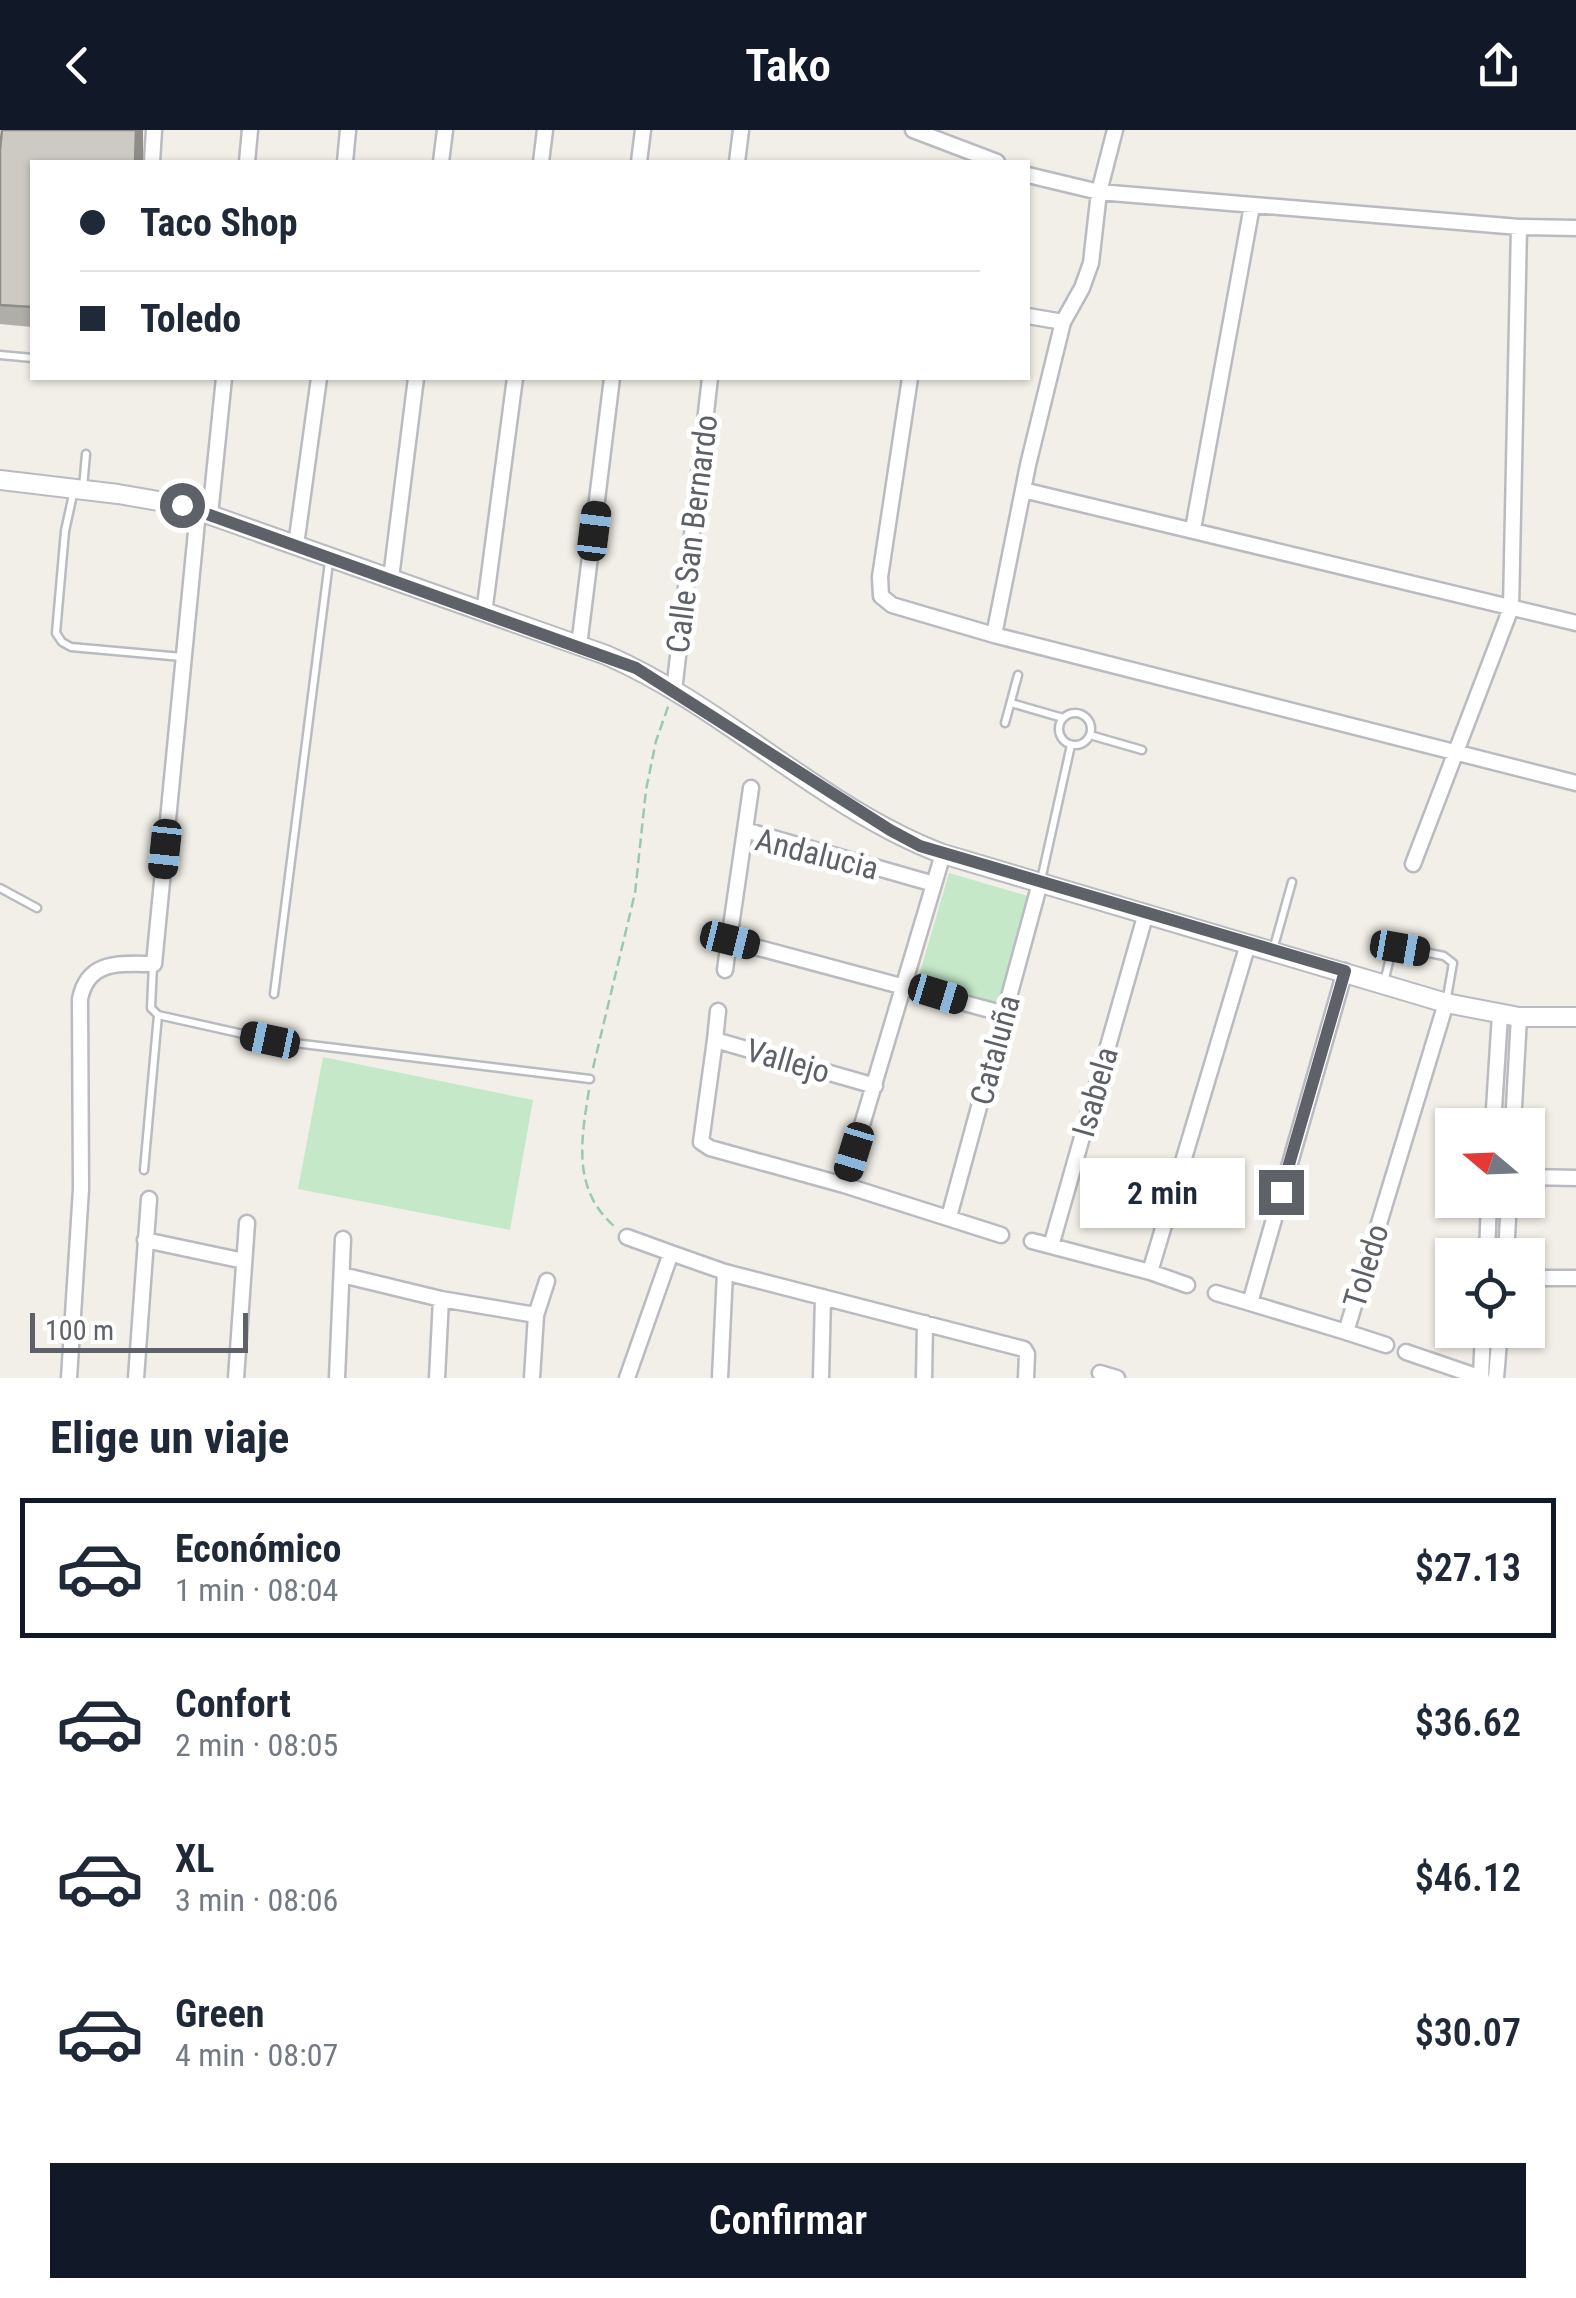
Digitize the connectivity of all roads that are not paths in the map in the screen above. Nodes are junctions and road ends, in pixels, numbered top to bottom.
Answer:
1 (154, 130) edge
2 (250, 130) edge
3 (348, 130) edge
4 (444, 130) edge
5 (546, 130) edge
6 (643, 130) edge
7 (741, 130) edge
8 (914, 130) edge
9 (1115, 130) edge
10 (152, 160) edge
11 (246, 160) edge
12 (345, 160) edge
13 (441, 160) edge
14 (542, 160) edge
15 (639, 160) edge
16 (736, 160) edge
17 (992, 160) edge
18 (1030, 175) edge
19 (1099, 192) junction
20 (1252, 206) junction
21 (1519, 227) junction
22 (1576, 228) edge
23 (1030, 316) edge
24 (1063, 322) junction
25 (0, 355) edge
26 (30, 358) edge
27 (224, 380) edge
28 (319, 380) edge
29 (416, 380) edge
30 (515, 380) edge
31 (612, 380) edge
32 (710, 380) edge
33 (910, 380) edge
34 (86, 454) dead end
35 (0, 480) edge
36 (79, 490) junction
37 (1023, 490) junction
38 (204, 513) junction
39 (1193, 529) junction
40 (296, 545) junction
41 (330, 556) junction
42 (390, 578) junction
43 (1511, 608) junction
44 (484, 613) junction
45 (1576, 623) edge
46 (994, 635) junction
47 (579, 646) junction
48 (184, 658) junction
49 (1018, 675) dead end
50 (674, 691) junction
51 (1011, 703) junction
52 (1063, 718) junction
53 (1005, 723) dead end
54 (1090, 734) junction
55 (1072, 744) junction
56 (1142, 750) dead end
57 (1455, 751) junction
58 (1576, 783) edge
59 (750, 788) dead end
60 (745, 830) junction
61 (943, 854) junction
62 (1413, 864) dead end
63 (1292, 882) dead end
64 (1040, 883) junction
65 (934, 884) junction
66 (0, 888) edge
67 (37, 908) dead end
68 (1146, 913) junction
69 (730, 940) junction
70 (1248, 944) junction
71 (1273, 951) junction
72 (154, 964) junction
73 (725, 970) dead end
74 (1345, 971) junction
75 (1384, 983) junction
76 (904, 984) junction
77 (274, 994) dead end
78 (1446, 1003) junction
79 (718, 1010) dead end
80 (1006, 1014) junction
81 (158, 1015) junction
82 (1510, 1016) junction
83 (1576, 1017) edge
84 (714, 1040) junction
85 (590, 1080) road end
86 (875, 1086) junction
87 (1496, 1108) edge
88 (1513, 1108) edge
89 (144, 1170) dead end
90 (1545, 1177) edge
91 (1576, 1178) edge
92 (844, 1185) junction
93 (149, 1198) dead end
94 (948, 1217) junction
95 (247, 1223) dead end
96 (1001, 1235) dead end
97 (627, 1237) road end
98 (344, 1239) dead end
99 (146, 1240) junction
100 (1032, 1241) dead end
101 (1050, 1246) junction
102 (670, 1253) junction
103 (244, 1260) junction
104 (726, 1272) junction
105 (1150, 1272) junction
106 (342, 1274) junction
107 (1545, 1278) edge
108 (1576, 1278) edge
109 (547, 1280) dead end
110 (1187, 1284) dead end
111 (1216, 1293) dead end
112 (823, 1297) junction
113 (441, 1300) junction
114 (1250, 1303) junction
115 (536, 1315) junction
116 (926, 1323) junction
117 (1346, 1332) junction
118 (1386, 1345) dead end
119 (1482, 1348) edge
120 (1498, 1348) edge
121 (1406, 1352) dead end
122 (1100, 1373) dead end
123 (69, 1378) edge
124 (136, 1378) edge
125 (236, 1378) edge
126 (337, 1378) edge
127 (437, 1378) edge
128 (532, 1378) edge
129 (627, 1378) edge
130 (720, 1378) edge
131 (821, 1378) edge
132 (924, 1378) edge
133 (1026, 1378) edge
134 (1117, 1378) edge
135 (1481, 1378) edge
136 (1496, 1378) edge

1 - 10 street
2 - 11 street
3 - 12 street
4 - 13 street
5 - 14 street
6 - 15 street
7 - 16 street
8 - 17 street
9 - 19 street
18 - 19 street
19 - 20 street
19 - 24 street
20 - 21 street
20 - 39 street
21 - 22 street
21 - 43 street
23 - 24 street
24 - 37 street
25 - 26 lane
27 - 38 street
28 - 40 street
29 - 42 street
30 - 44 street
31 - 47 street
32 - 50 street, Calle San Bernardo
33 - 46 street
34 - 36 lane
35 - 36 street
36 - 38 street
36 - 48 lane
37 - 39 street
37 - 46 street
38 - 40 street
38 - 48 street
39 - 43 street
40 - 41 street
41 - 42 street
41 - 77 lane
42 - 44 street
43 - 45 street
43 - 57 street
44 - 47 street
46 - 57 street
47 - 50 street
48 - 72 street
49 - 51 lane
50 - 61 street
51 - 52 lane
51 - 53 lane
52 - 54 lane
52 - 55 lane
54 - 55 lane
54 - 56 lane
55 - 64 lane
57 - 58 street
57 - 62 street
59 - 60 street
60 - 65 street, Andalucia
60 - 69 street, Andalucia
61 - 64 street
61 - 65 street
63 - 71 lane
64 - 68 street
64 - 80 street, Cataluña
65 - 76 street
66 - 67 lane
68 - 70 street
68 - 101 street, Isabela
69 - 73 street, Andalucia
69 - 76 street
70 - 71 street
70 - 105 street
71 - 74 street
72 - 81 lane
72 - 123 street
74 - 75 street
74 - 114 street
75 - 78 street
75 - 78 lane
76 - 80 street
76 - 86 street
78 - 82 street
78 - 117 street, Toledo
79 - 84 street
80 - 94 street, Cataluña
81 - 85 lane
81 - 89 lane
82 - 83 street
82 - 87 street
82 - 88 street
84 - 86 street, Vallejo
84 - 92 street, Vallejo
86 - 92 street
90 - 91 street
92 - 94 street
93 - 99 street
94 - 96 street
95 - 103 street
97 - 102 street
98 - 106 street
99 - 103 street
99 - 124 street
100 - 101 street
101 - 105 street
102 - 104 street
102 - 129 street
103 - 125 street
104 - 112 street
104 - 130 street
105 - 110 street
106 - 113 street
106 - 126 street
107 - 108 street
109 - 115 street
111 - 114 street, Toledo
112 - 116 street
112 - 131 street
113 - 115 street
113 - 127 street
114 - 117 street, Toledo
115 - 128 street
116 - 132 street
116 - 133 street
117 - 118 street
119 - 135 street
120 - 136 street
121 - 135 street
122 - 134 street

